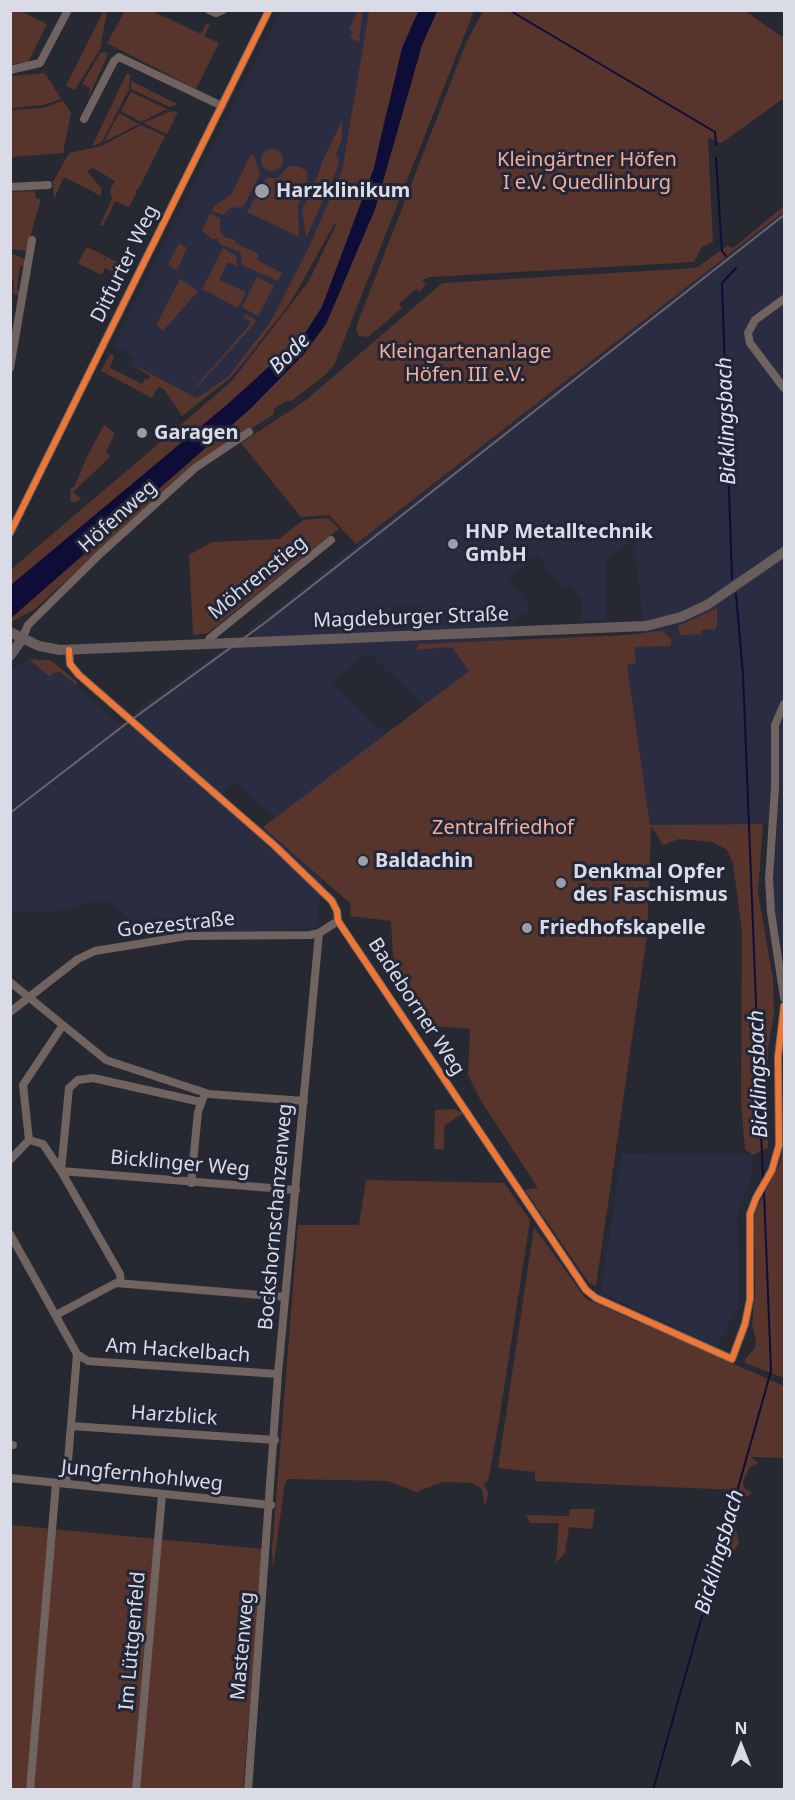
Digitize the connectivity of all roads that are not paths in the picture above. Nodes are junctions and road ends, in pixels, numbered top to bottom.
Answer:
1 (68, 10) edge
2 (209, 10) edge
3 (223, 10) edge
4 (269, 10) edge
5 (10, 70) edge
6 (222, 106) junction
7 (84, 119) dead end
8 (48, 185) dead end
9 (10, 187) edge
10 (32, 240) dead end
11 (784, 299) edge
12 (10, 368) edge
13 (784, 388) edge
14 (249, 432) dead end
15 (10, 533) edge
16 (331, 540) dead end
17 (784, 552) edge
18 (10, 632) edge
19 (22, 639) junction
20 (207, 644) junction
21 (69, 650) junction
22 (10, 656) edge
23 (784, 704) edge
24 (338, 921) junction
25 (319, 933) junction
26 (783, 966) edge
27 (10, 982) edge
28 (28, 998) junction
29 (784, 998) edge
30 (784, 1005) edge
31 (10, 1012) edge
32 (63, 1025) junction
33 (208, 1094) junction
34 (304, 1101) junction
35 (201, 1102) junction
36 (29, 1140) junction
37 (10, 1160) edge
38 (61, 1171) junction
39 (191, 1183) junction
40 (296, 1191) junction
41 (10, 1234) edge
42 (121, 1283) junction
43 (285, 1297) junction
44 (56, 1315) junction
45 (77, 1354) junction
46 (278, 1374) junction
47 (71, 1426) junction
48 (275, 1440) junction
49 (10, 1478) edge
50 (56, 1483) junction
51 (66, 1484) junction
52 (162, 1495) junction
53 (271, 1505) junction
54 (30, 1790) edge
55 (136, 1790) edge
56 (248, 1790) edge

1 - 5 street
2 - 3 street
4 - 6 street, Ditfurter Weg
6 - 7 street
6 - 15 street, Ditfurter Weg
8 - 9 street
10 - 12 street
11 - 13 street
14 - 19 street, Höfenweg
16 - 20 street, Möhrenstieg
17 - 20 main road, Magdeburger Straße
18 - 19 main road, Magdeburger Straße
19 - 21 main road, Magdeburger Straße
19 - 22 main road
20 - 21 main road, Magdeburger Straße
21 - 24 street, Badeborner Weg
23 - 26 street
24 - 25 street, Goezestraße
24 - 30 street, Badeborner Weg
25 - 28 street, Goezestraße
25 - 34 street, Bockshornschanzenweg
26 - 29 street
27 - 28 street
28 - 31 street, Goezestraße
28 - 32 street
32 - 33 street
32 - 36 street
33 - 34 street
33 - 35 street
34 - 40 street, Bockshornschanzenweg
35 - 38 street
35 - 39 street
36 - 37 street
36 - 38 street
38 - 39 street, Bicklinger Weg
38 - 42 street
39 - 40 street, Bicklinger Weg
40 - 43 street, Bockshornschanzenweg
41 - 44 street
42 - 43 street
42 - 44 street
43 - 46 street, Bockshornschanzenweg
44 - 45 street
45 - 46 street, Am Hackelbach
45 - 47 street
46 - 48 street, Bockshornschanzenweg
47 - 48 street, Harzblick
47 - 51 street
48 - 53 street, Bockshornschanzenweg
49 - 50 street, Jungfernhohlweg
50 - 51 street, Jungfernhohlweg
50 - 54 street
51 - 52 street, Jungfernhohlweg
52 - 53 street, Jungfernhohlweg
52 - 55 street, Im Lüttgenfeld
53 - 56 street, Mastenweg

